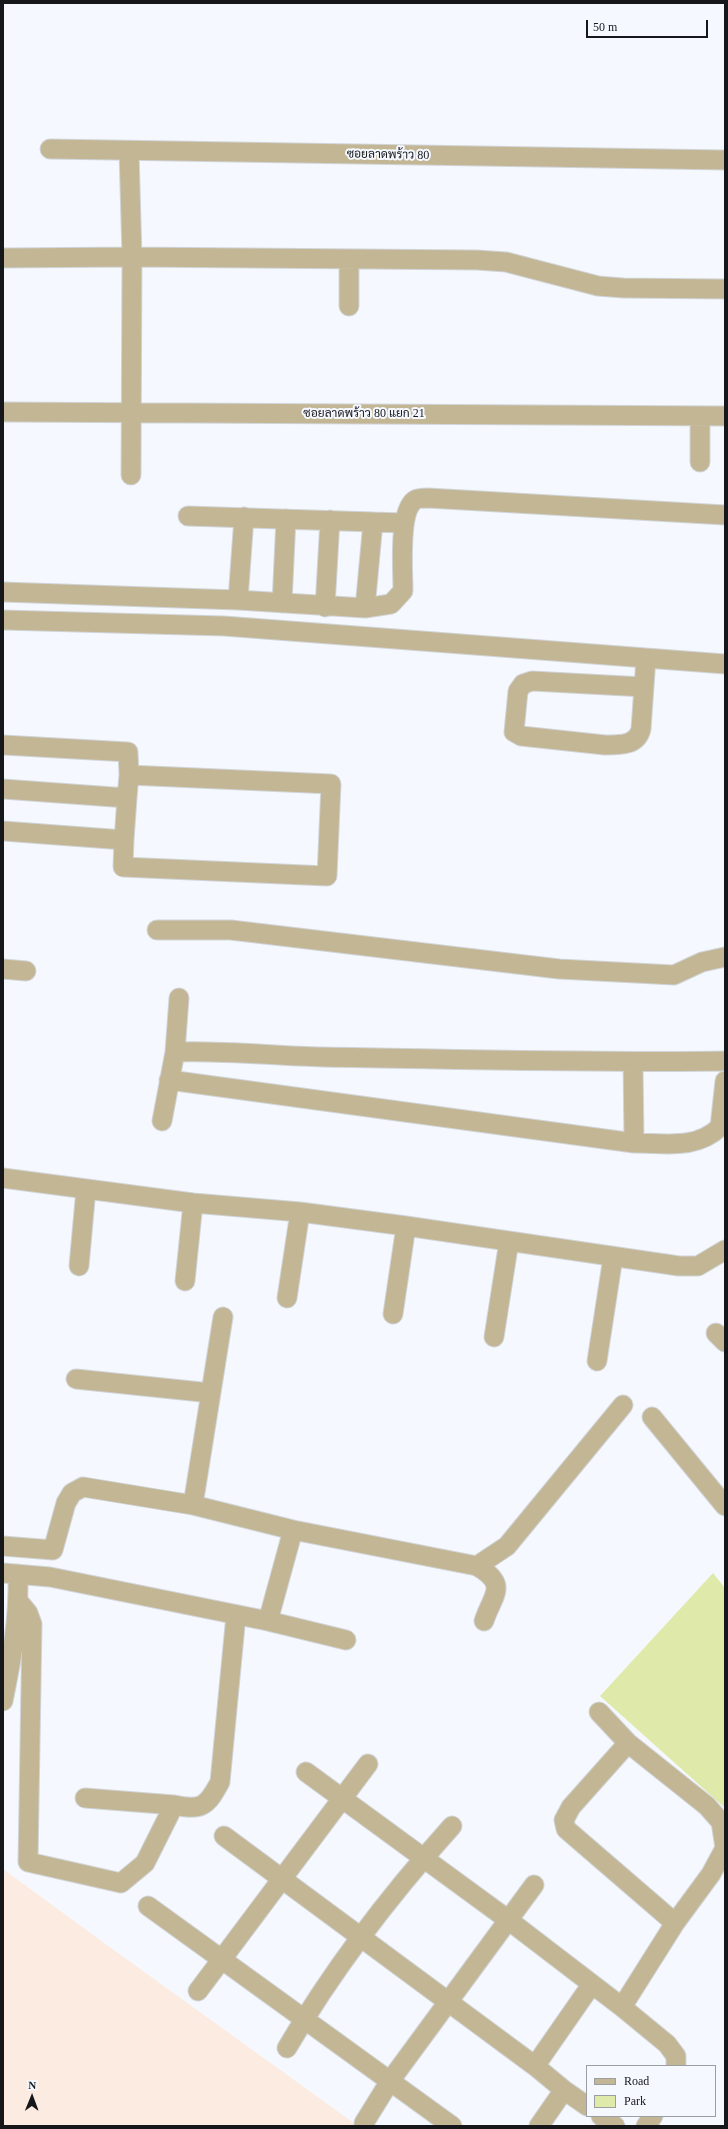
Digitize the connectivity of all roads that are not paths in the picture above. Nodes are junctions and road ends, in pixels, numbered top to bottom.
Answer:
1 (50, 149) dead end
2 (129, 151) junction
3 (725, 160) edge
4 (132, 257) junction
5 (3, 258) edge
6 (350, 259) junction
7 (725, 289) edge
8 (349, 306) dead end
9 (3, 412) edge
10 (131, 412) junction
11 (700, 416) junction
12 (725, 416) edge
13 (700, 462) dead end
14 (131, 475) dead end
15 (725, 515) edge
16 (188, 516) dead end
17 (244, 517) junction
18 (286, 519) junction
19 (330, 520) junction
20 (373, 522) junction
21 (404, 523) junction
22 (3, 592) edge
23 (238, 600) junction
24 (282, 603) junction
25 (325, 607) junction
26 (365, 608) junction
27 (3, 620) edge
28 (646, 658) junction
29 (725, 664) edge
30 (644, 687) junction
31 (3, 745) edge
32 (128, 775) junction
33 (3, 789) edge
34 (127, 798) junction
35 (3, 831) edge
36 (124, 840) junction
37 (157, 930) dead end
38 (725, 958) edge
39 (3, 969) edge
40 (26, 971) dead end
41 (179, 998) dead end
42 (175, 1052) junction
43 (725, 1061) edge
44 (633, 1062) junction
45 (169, 1080) junction
46 (725, 1081) edge
47 (162, 1121) dead end
48 (634, 1143) junction
49 (3, 1178) edge
50 (86, 1189) junction
51 (193, 1203) junction
52 (300, 1212) junction
53 (406, 1226) junction
54 (509, 1241) junction
55 (725, 1250) edge
56 (613, 1257) junction
57 (79, 1266) dead end
58 (185, 1281) dead end
59 (287, 1298) dead end
60 (392, 1314) dead end
61 (222, 1317) dead end
62 (494, 1337) dead end
63 (596, 1361) dead end
64 (76, 1379) dead end
65 (211, 1393) junction
66 (623, 1405) dead end
67 (652, 1417) dead end
68 (193, 1505) junction
69 (725, 1506) edge
70 (293, 1530) junction
71 (3, 1546) edge
72 (53, 1550) junction
73 (477, 1566) junction
74 (10, 1573) edge
75 (50, 1577) junction
76 (19, 1602) junction
77 (236, 1615) junction
78 (268, 1621) junction
79 (484, 1621) dead end
80 (346, 1640) dead end
81 (3, 1700) edge
82 (599, 1712) dead end
83 (628, 1742) junction
84 (368, 1764) dead end
85 (306, 1772) dead end
86 (85, 1798) dead end
87 (341, 1798) junction
88 (174, 1805) junction
89 (452, 1826) dead end
90 (224, 1836) dead end
91 (424, 1858) junction
92 (283, 1880) junction
93 (534, 1885) dead end
94 (148, 1906) dead end
95 (507, 1919) junction
96 (675, 1923) junction
97 (361, 1938) junction
98 (222, 1958) junction
99 (592, 1984) junction
100 (198, 1991) dead end
101 (448, 2001) junction
102 (622, 2007) junction
103 (304, 2019) junction
104 (287, 2048) dead end
105 (676, 2065) edge
106 (535, 2066) junction
107 (390, 2081) junction
108 (564, 2090) junction
109 (586, 2105) edge
110 (602, 2117) edge
111 (652, 2117) edge
112 (364, 2123) dead end
113 (452, 2126) edge
114 (539, 2126) edge
115 (615, 2126) edge
116 (646, 2126) edge

1 - 2 street, ซอยลาดพร้าว 80
2 - 3 street, ซอยลาดพร้าว 80
2 - 4 street
4 - 5 street
4 - 6 street
4 - 10 street
6 - 7 street
6 - 8 street
9 - 10 street, ซอยลาดพร้าว 80 แยก 21
10 - 11 street, ซอยลาดพร้าว 80 แยก 21
10 - 14 street
11 - 12 street, ซอยลาดพร้าว 80 แยก 21
11 - 13 street
15 - 21 street
16 - 17 street
17 - 18 street
17 - 23 street
18 - 19 street
18 - 24 street
19 - 20 street
19 - 25 street
20 - 21 street
20 - 26 street
21 - 26 street
22 - 23 street
23 - 24 street
24 - 25 street
25 - 26 street
27 - 28 street
28 - 29 street
28 - 30 street
30 - 30 street
31 - 32 street
32 - 34 street
32 - 36 street
33 - 34 street
34 - 36 street
35 - 36 street
37 - 38 street
39 - 40 street
41 - 42 street
42 - 44 street
42 - 45 street
43 - 44 street
44 - 48 street
45 - 47 street
45 - 48 street
46 - 48 street
49 - 50 street
50 - 51 street
50 - 57 street
51 - 52 street
51 - 58 street
52 - 53 street
52 - 59 street
53 - 54 street
53 - 60 street
54 - 56 street
54 - 62 street
55 - 56 street
56 - 63 street
61 - 65 street
64 - 65 street
65 - 68 street
66 - 73 street
67 - 69 street
68 - 70 street
68 - 72 street
70 - 73 street
70 - 78 street
71 - 72 street
72 - 75 street
73 - 79 street
74 - 75 street
74 - 76 street
75 - 77 street
76 - 81 street
76 - 88 street
77 - 78 street
77 - 88 street
78 - 80 street
82 - 83 street
83 - 96 street
83 - 96 street
84 - 87 street
85 - 87 street
86 - 88 street
87 - 91 street
87 - 92 street
89 - 91 street
90 - 92 street
91 - 95 street
91 - 97 street
92 - 97 street
92 - 98 street
93 - 95 street
94 - 98 street
95 - 99 street
95 - 101 street
96 - 102 street
97 - 101 street
97 - 103 street
98 - 100 street
98 - 103 street
99 - 102 street
99 - 106 street
101 - 106 street
101 - 107 street
102 - 105 street
103 - 104 street
103 - 107 street
106 - 108 street
107 - 112 street
107 - 113 street
108 - 109 street
108 - 114 street
110 - 115 street
111 - 116 street

